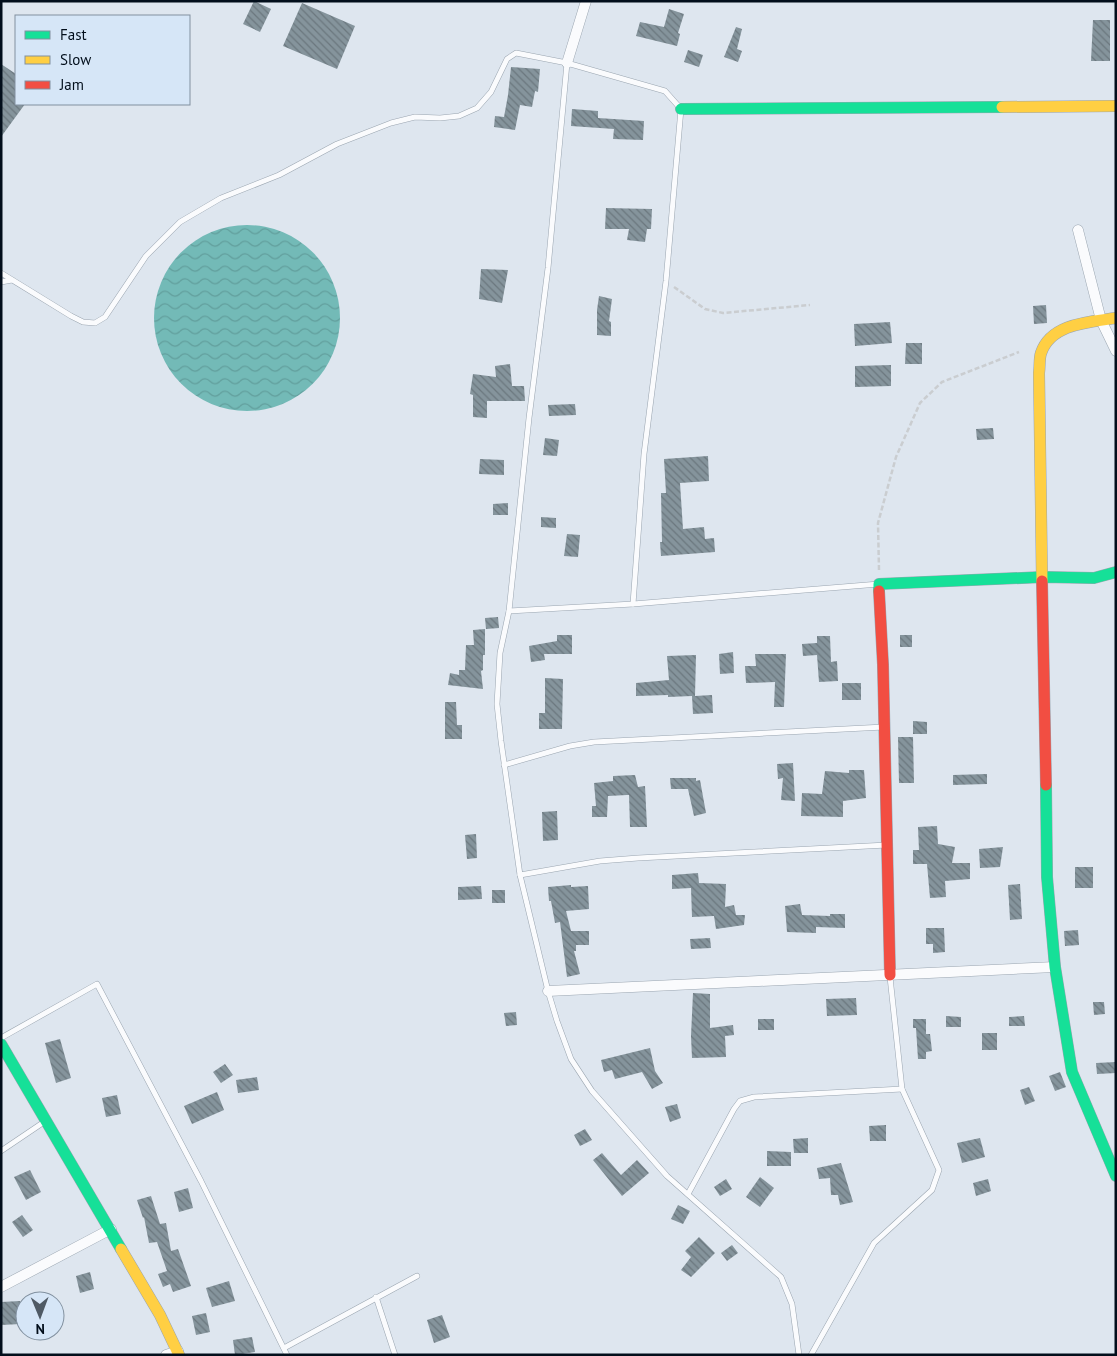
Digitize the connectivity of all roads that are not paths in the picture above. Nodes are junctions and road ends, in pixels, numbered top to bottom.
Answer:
1 (586, 1) edge
2 (568, 64) junction
3 (1116, 106) edge
4 (681, 109) junction
5 (1078, 230) dead end
6 (1, 274) edge
7 (12, 279) junction
8 (1, 282) edge
9 (1116, 318) edge
10 (1101, 320) junction
11 (1116, 351) edge
12 (1116, 572) edge
13 (1043, 577) junction
14 (879, 584) junction
15 (633, 604) junction
16 (509, 610) junction
17 (884, 727) junction
18 (504, 765) junction
19 (887, 845) junction
20 (520, 875) junction
21 (1055, 967) junction
22 (890, 975) junction
23 (548, 991) junction
24 (1, 1038) edge
25 (1, 1044) edge
26 (902, 1089) junction
27 (46, 1120) junction
28 (1, 1151) edge
29 (1116, 1176) edge
30 (688, 1194) junction
31 (111, 1230) junction
32 (417, 1276) dead end
33 (1, 1287) edge
34 (376, 1297) junction
35 (284, 1348) junction
36 (178, 1353) edge
37 (166, 1355) edge
38 (287, 1355) edge
39 (395, 1355) edge
40 (799, 1355) edge
41 (811, 1355) edge

1 - 2 street
2 - 4 lane
2 - 7 lane
2 - 16 lane
3 - 4 street
4 - 15 lane
5 - 10 street
6 - 7 lane
7 - 8 lane
9 - 10 street
10 - 11 street
10 - 13 street
12 - 13 street
13 - 14 street
13 - 21 street
14 - 15 lane
14 - 17 street
15 - 16 lane
16 - 18 lane
17 - 18 lane
17 - 19 street
18 - 20 lane
19 - 20 lane
19 - 22 street
20 - 23 lane
21 - 22 street
21 - 29 street
22 - 23 street
22 - 26 lane
23 - 30 lane
24 - 35 lane
25 - 27 street
26 - 30 lane
26 - 41 lane
27 - 28 lane
27 - 31 street
30 - 40 lane
31 - 33 street
31 - 36 street
32 - 34 lane
34 - 35 lane
34 - 39 lane
35 - 38 lane
36 - 37 street

